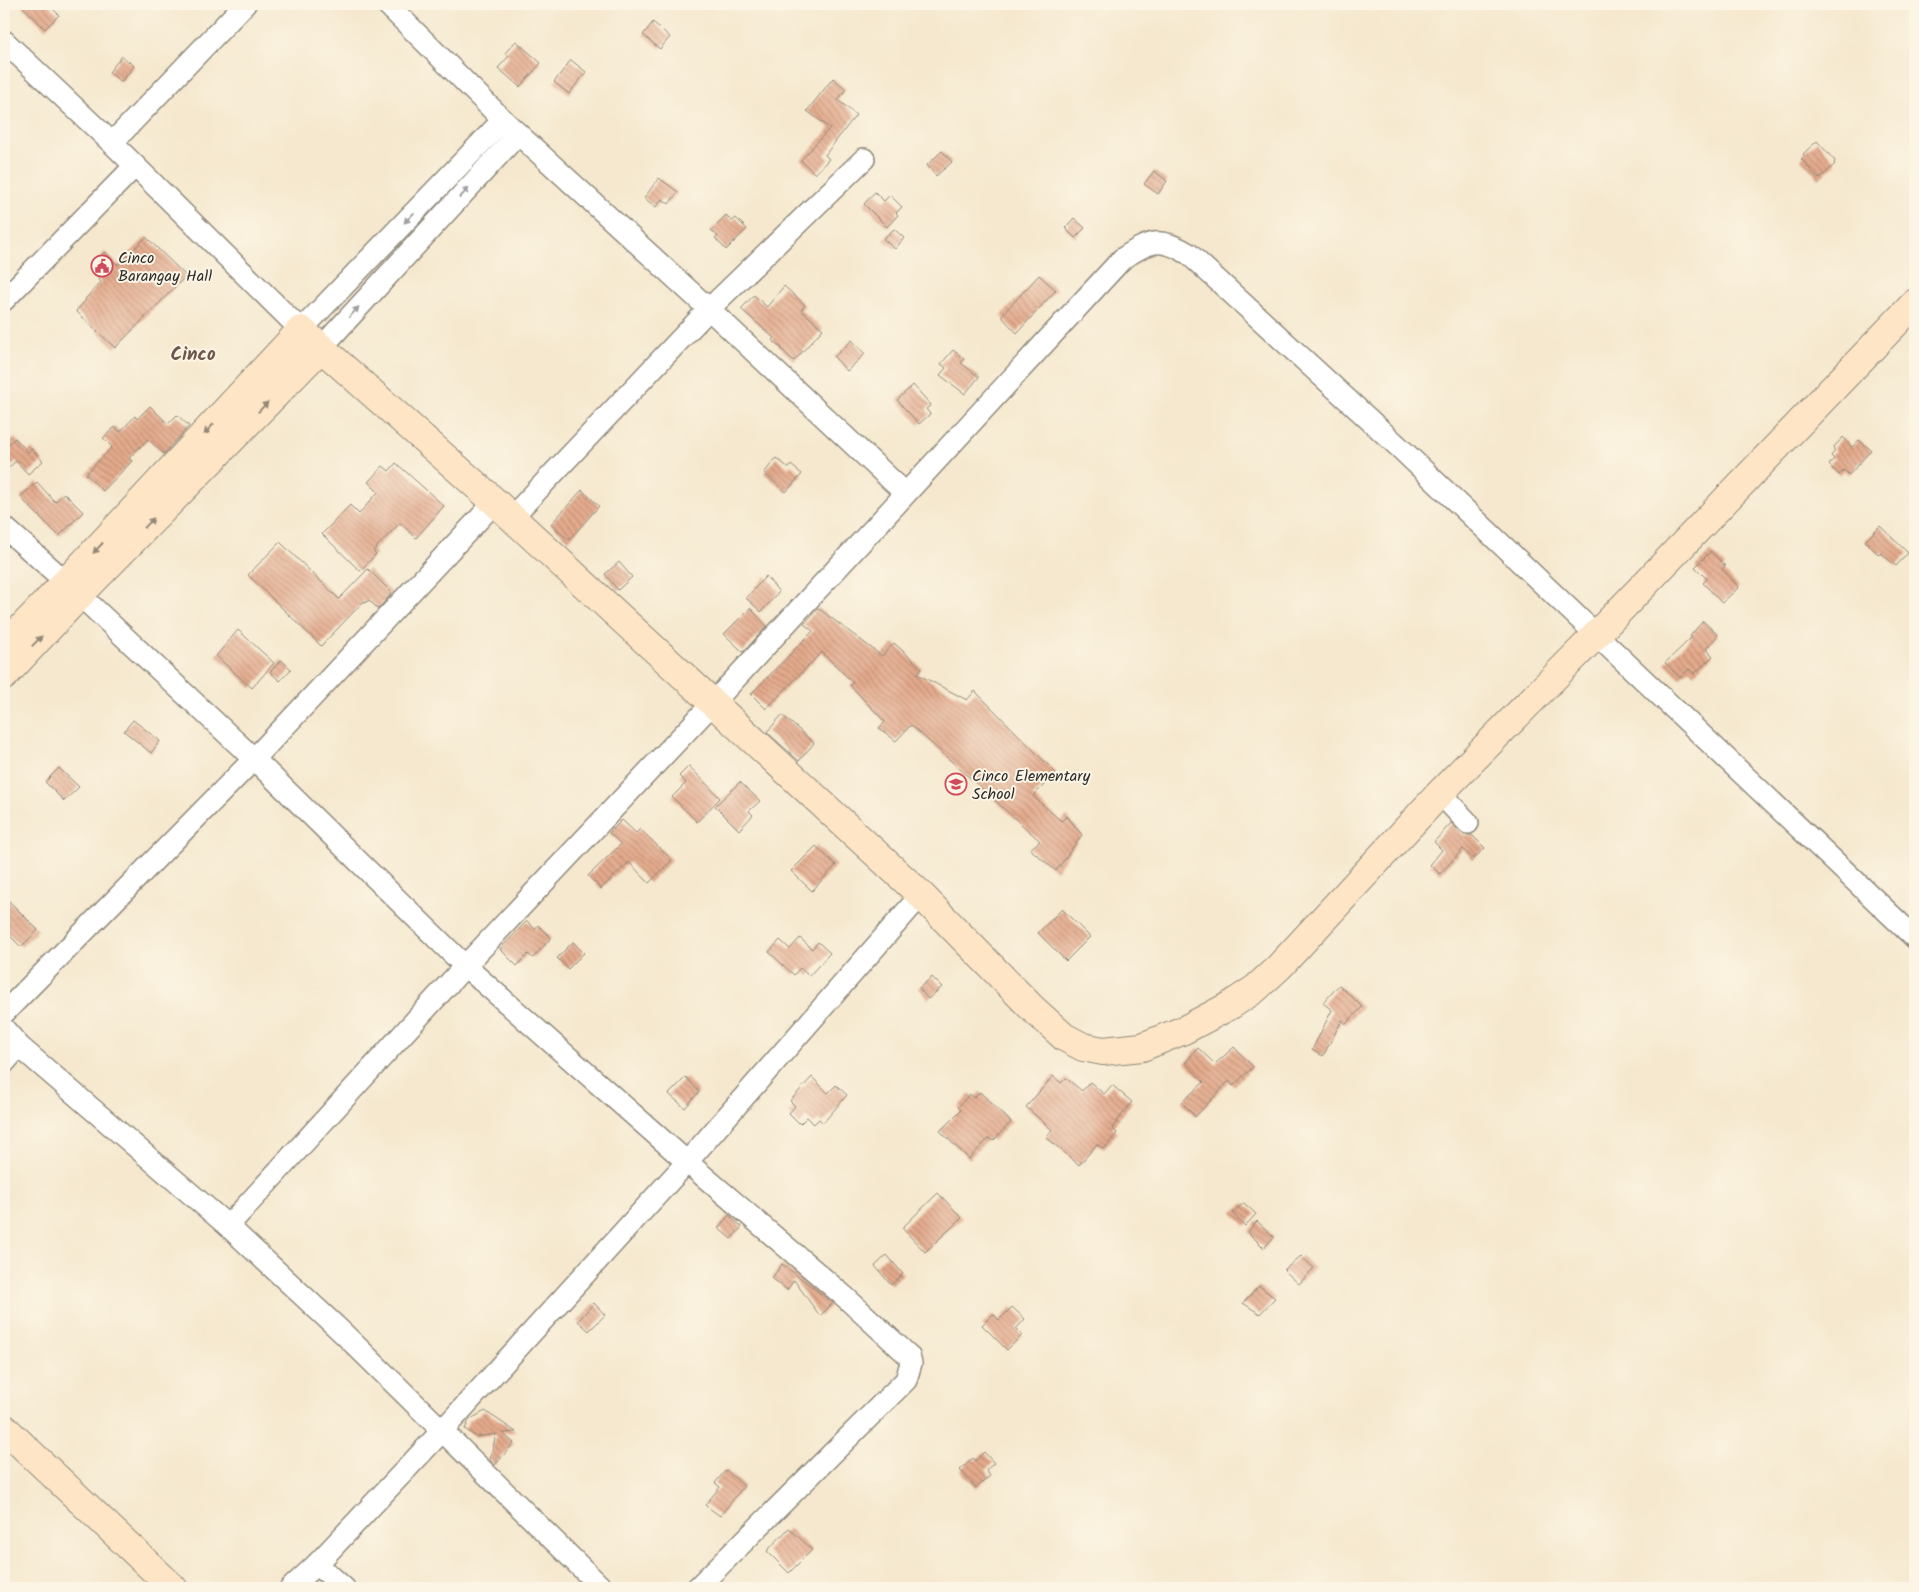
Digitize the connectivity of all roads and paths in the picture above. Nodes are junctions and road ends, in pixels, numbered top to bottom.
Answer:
1 (245, 4) edge
2 (387, 4) edge
3 (4, 41) edge
4 (511, 127) junction
5 (112, 143) junction
6 (864, 160) dead end
7 (135, 166) junction
8 (4, 300) edge
9 (1915, 303) edge
10 (709, 309) junction
11 (301, 330) junction
12 (321, 348) junction
13 (905, 493) junction
14 (503, 510) junction
15 (4, 527) edge
16 (73, 589) junction
17 (1596, 634) junction
18 (4, 646) edge
19 (4, 676) edge
20 (712, 704) junction
21 (254, 759) junction
22 (1440, 793) junction
23 (1468, 823) dead end
24 (921, 895) junction
25 (1915, 938) edge
26 (465, 966) junction
27 (4, 1013) edge
28 (4, 1029) edge
29 (19, 1046) junction
30 (4, 1063) edge
31 (687, 1162) junction
32 (228, 1226) junction
33 (4, 1428) edge
34 (442, 1431) junction
35 (317, 1564) junction
36 (173, 1588) edge
37 (291, 1588) edge
38 (344, 1588) edge
39 (602, 1588) edge
40 (697, 1588) edge

1 - 5 street
2 - 4 street
3 - 5 street
4 - 10 street
4 -> 11 street
12 -> 4 street
5 - 7 street
6 - 10 street
7 - 8 street
7 - 11 street
9 - 17 street
10 - 13 street
10 - 14 street
11 - 12 street
11 -> 16 street
12 - 14 street
16 -> 12 street
13 - 17 street
13 - 20 street
14 - 20 street
14 - 21 street
15 - 16 street
16 - 18 street
19 -> 16 street
16 - 21 street
17 - 22 street
17 - 25 street
20 - 24 street
20 - 26 street
21 - 26 street
21 - 27 street
22 - 23 street
22 - 24 street
24 - 31 street
26 - 31 street
26 - 32 street
28 - 29 street
29 - 30 street
29 - 32 street
31 - 34 street
31 - 40 street
32 - 34 street
33 - 36 street
34 - 35 street
34 - 39 street
35 - 37 street
35 - 38 street

